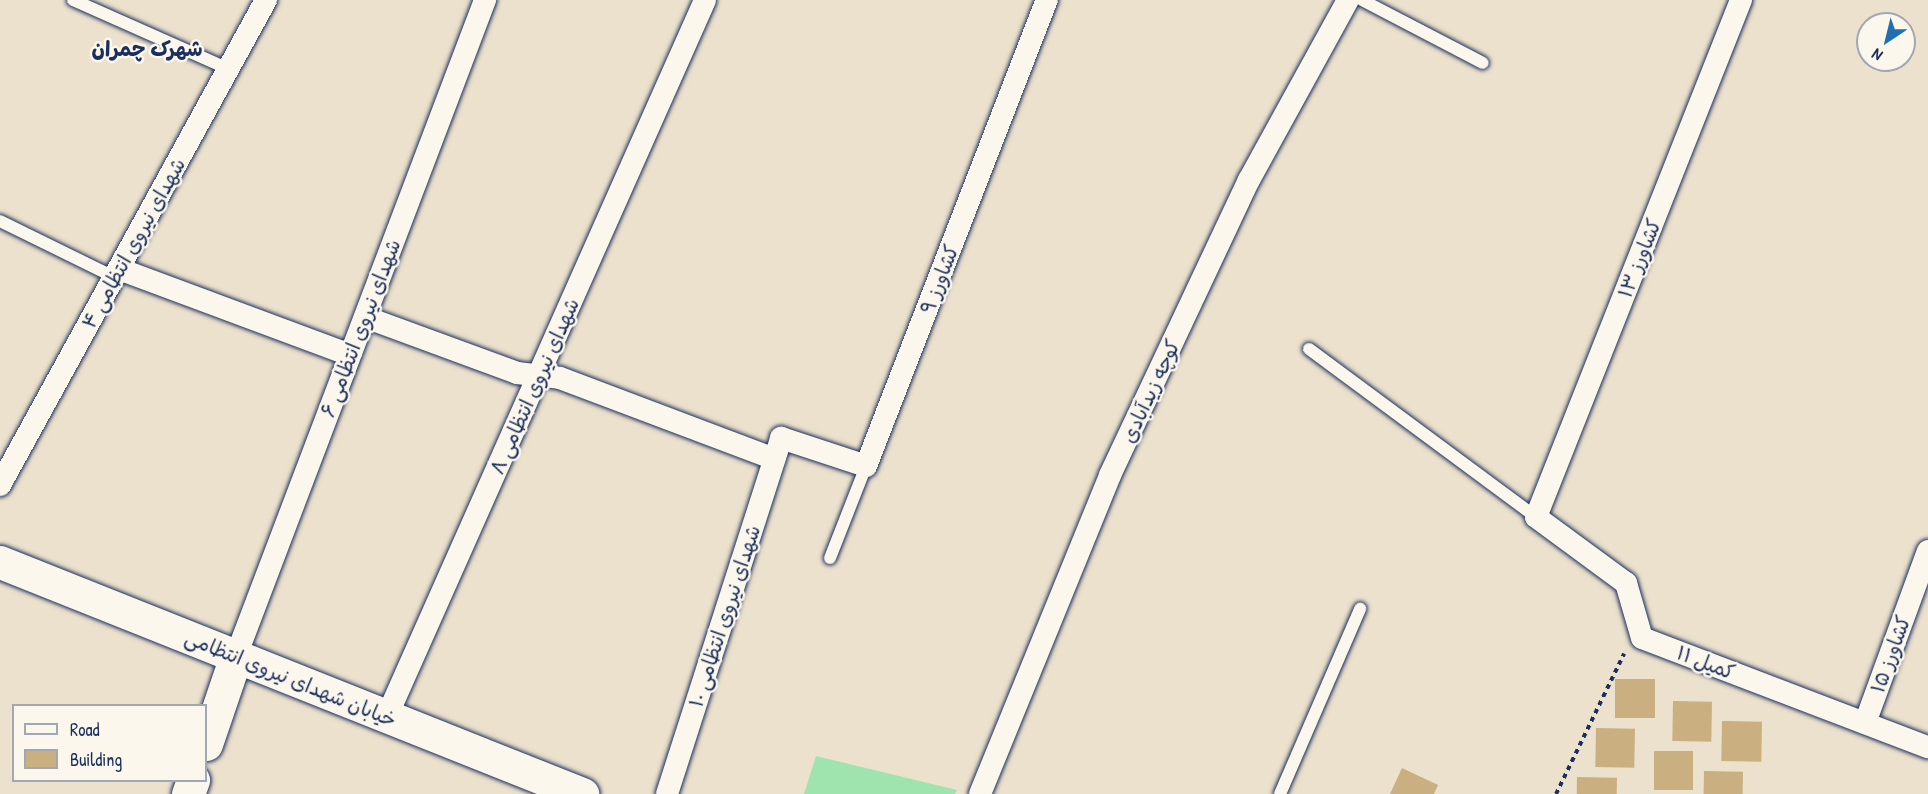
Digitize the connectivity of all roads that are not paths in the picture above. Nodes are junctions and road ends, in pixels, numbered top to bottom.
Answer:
1 (74, 0) edge
2 (266, 0) edge
3 (484, 0) edge
4 (705, 0) edge
5 (1047, 0) edge
6 (1348, 0) edge
7 (1362, 0) edge
8 (1741, 0) edge
9 (1483, 63) dead end
10 (228, 69) junction
11 (0, 221) edge
12 (116, 273) junction
13 (364, 317) junction
14 (1309, 349) dead end
15 (350, 355) junction
16 (538, 375) junction
17 (777, 448) junction
18 (866, 466) junction
19 (0, 485) edge
20 (1536, 517) junction
21 (1928, 551) edge
22 (830, 558) dead end
23 (0, 562) edge
24 (1360, 609) dead end
25 (236, 656) junction
26 (387, 716) junction
27 (1864, 723) junction
28 (207, 741) edge
29 (1928, 747) edge
30 (582, 794) edge
31 (667, 794) edge
32 (980, 794) edge
33 (1280, 794) edge

1 - 10 lane
2 - 10 street, شهدای نیروی انتظامی ۴
3 - 13 street, شهدای نیروی انتظامی ۶
4 - 16 street, شهدای نیروی انتظامی ۸
5 - 18 street, کشاورز ۹
6 - 32 street, کوچه زیدآبادی
7 - 9 lane
8 - 20 street, کشاورز ۱۳
10 - 12 street, شهدای نیروی انتظامی ۴
11 - 12 lane
12 - 15 street
12 - 19 street, شهدای نیروی انتظامی ۴
13 - 15 street, شهدای نیروی انتظامی ۶
13 - 16 street
14 - 20 lane
15 - 25 street, شهدای نیروی انتظامی ۶
16 - 17 street
16 - 26 street, شهدای نیروی انتظامی ۸
17 - 18 street
17 - 31 street, شهدای نیروی انتظامی ۱۰
18 - 22 lane, کشاورز ۹
20 - 27 street, کمیل ۱۱
21 - 27 street, کشاورز ۱۵
23 - 25 street, خیابان شهدای نیروی انتظامی
24 - 33 lane
25 - 26 street, خیابان شهدای نیروی انتظامی
25 - 28 street
26 - 30 street, خیابان شهدای نیروی انتظامی
27 - 29 street, کمیل ۱۱

